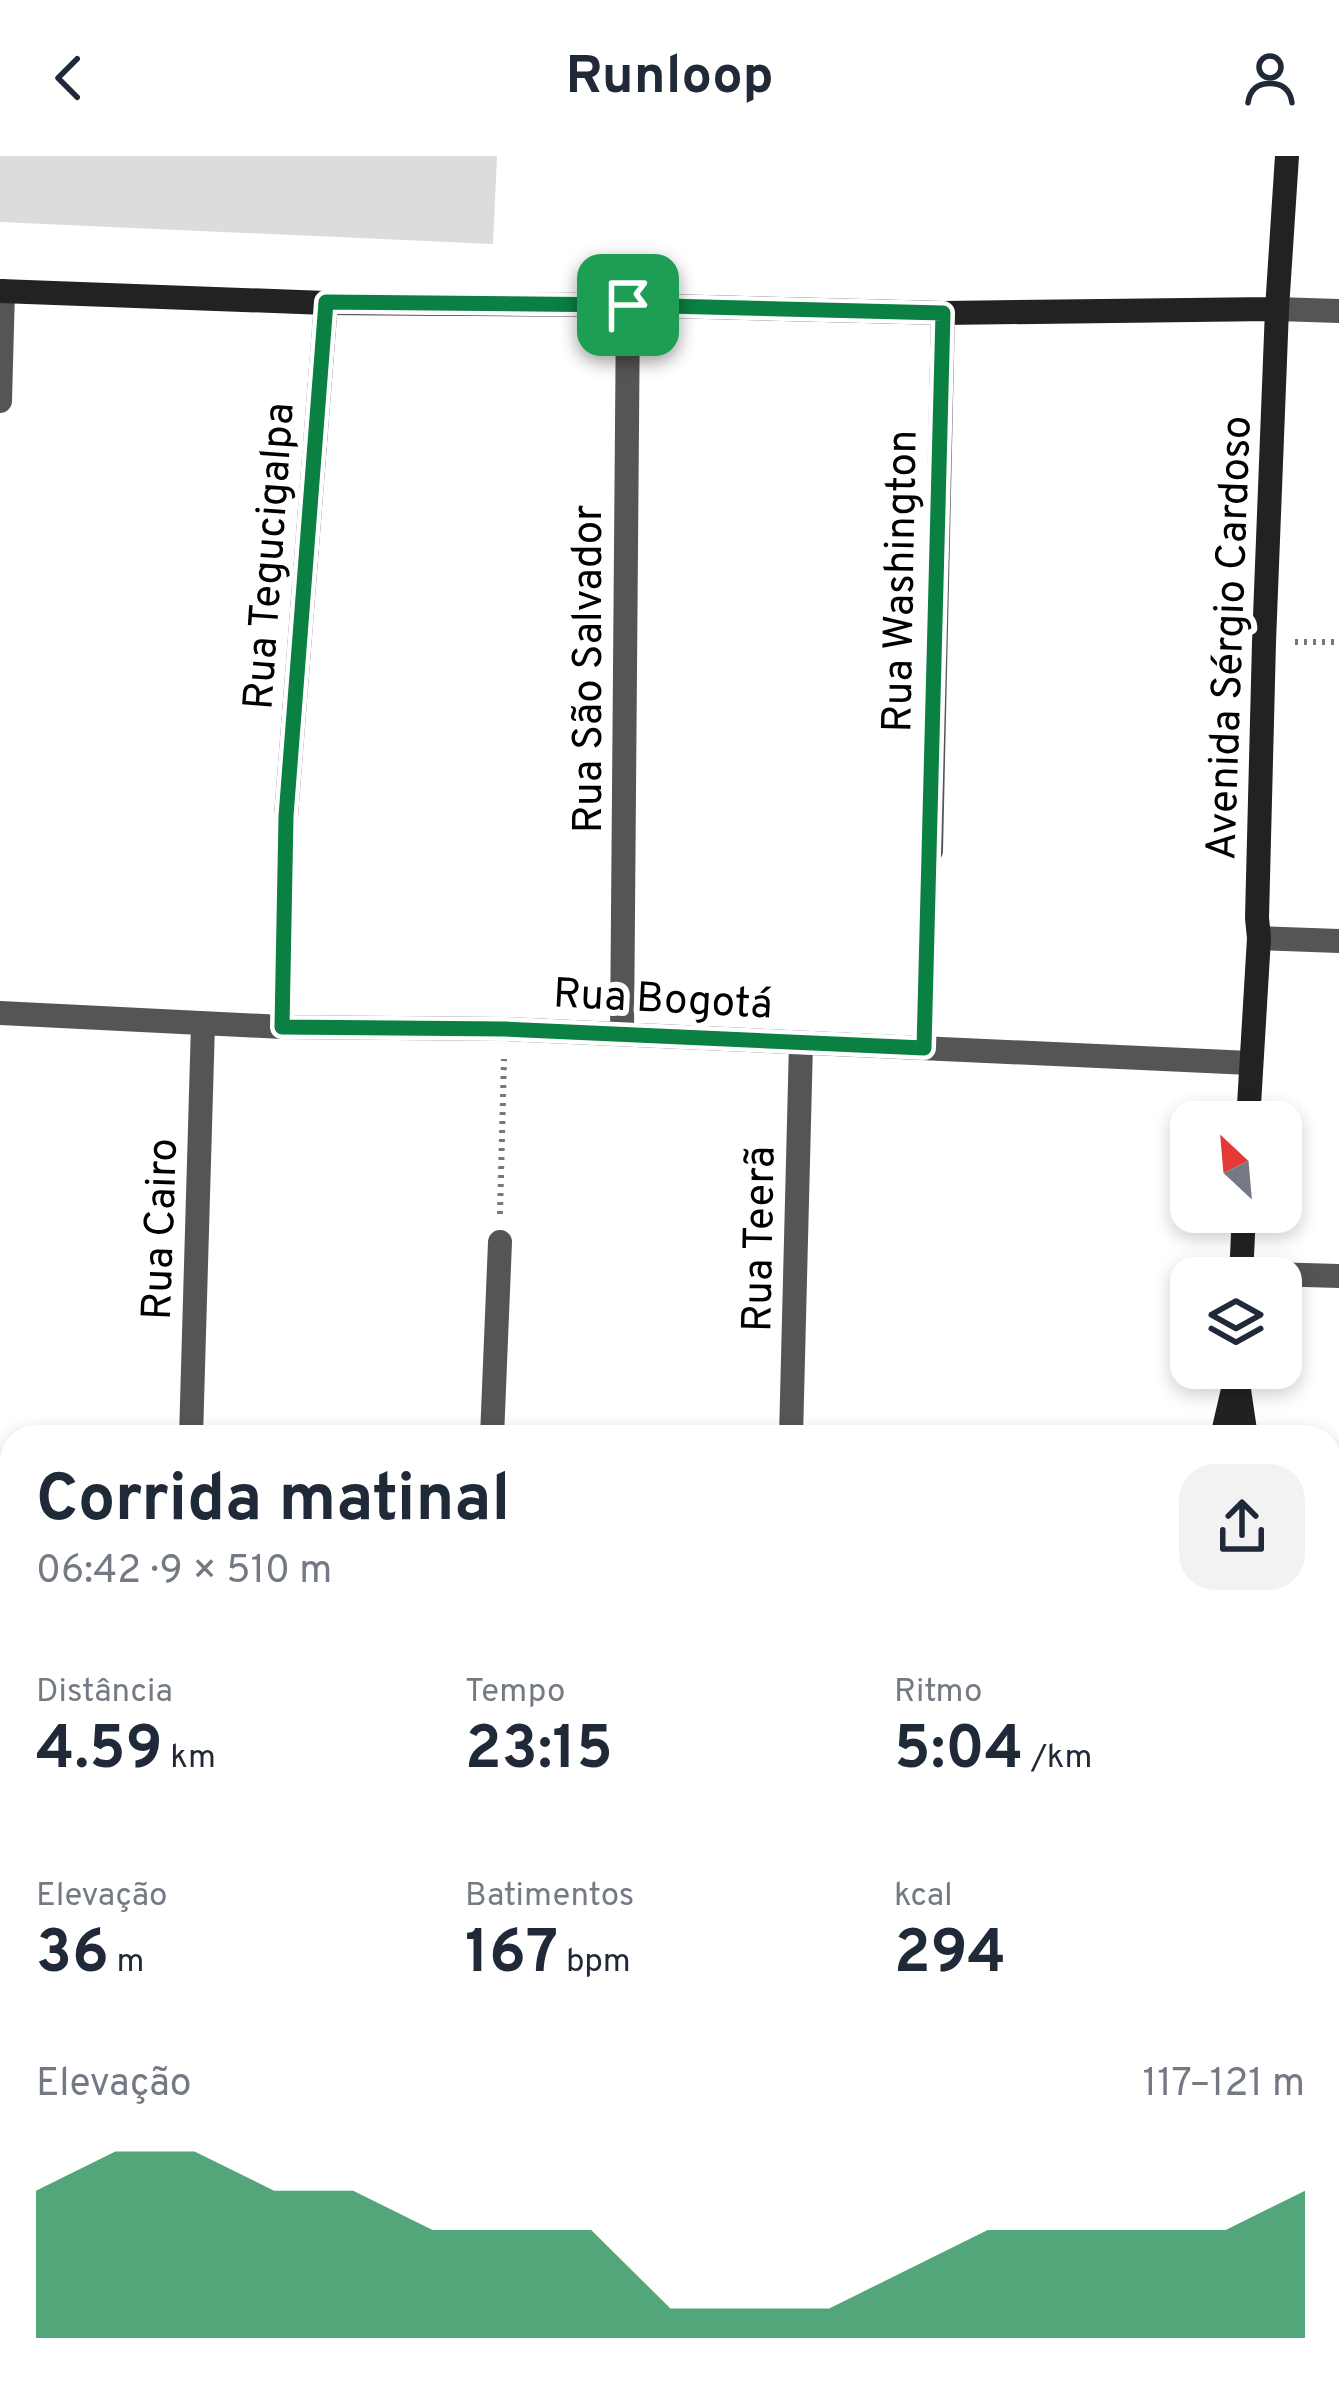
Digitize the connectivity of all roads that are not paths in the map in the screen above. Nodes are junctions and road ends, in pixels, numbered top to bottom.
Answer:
1 (1287, 156) edge
2 (2, 291) edge
3 (326, 302) junction
4 (628, 305) junction
5 (1277, 309) junction
6 (1339, 311) edge
7 (943, 313) junction
8 (0, 401) edge
9 (286, 816) road end
10 (931, 851) road end
11 (1259, 938) junction
12 (1339, 941) edge
13 (0, 1013) edge
14 (203, 1024) junction
15 (622, 1034) junction
16 (800, 1043) junction
17 (1250, 1063) junction
18 (1249, 1101) edge
19 (500, 1242) road end
20 (1302, 1276) edge
21 (1339, 1276) edge
22 (1234, 1389) edge
23 (1240, 1389) edge
24 (191, 1425) edge
25 (492, 1425) edge
26 (791, 1425) edge
27 (1225, 1425) edge
28 (1245, 1425) edge

1 - 5 street, Avenida Sérgio Cardoso
2 - 3 street
2 - 8 street
3 - 4 street
3 - 9 street, Rua Tegucigalpa
4 - 7 street
4 - 15 street, Rua São Salvador
5 - 6 street
5 - 7 street
5 - 11 street, Avenida Sérgio Cardoso
7 - 10 street, Rua Washington
11 - 12 street
11 - 17 street, Avenida Sérgio Cardoso
13 - 14 street, Rua Bogotá
14 - 15 street, Rua Bogotá
14 - 24 street, Rua Cairo
15 - 16 street, Rua Bogotá
16 - 17 street, Rua Bogotá
16 - 26 street, Rua Teerã
17 - 18 street, Avenida Sérgio Cardoso
19 - 25 street
20 - 21 street
22 - 27 street
23 - 28 street

